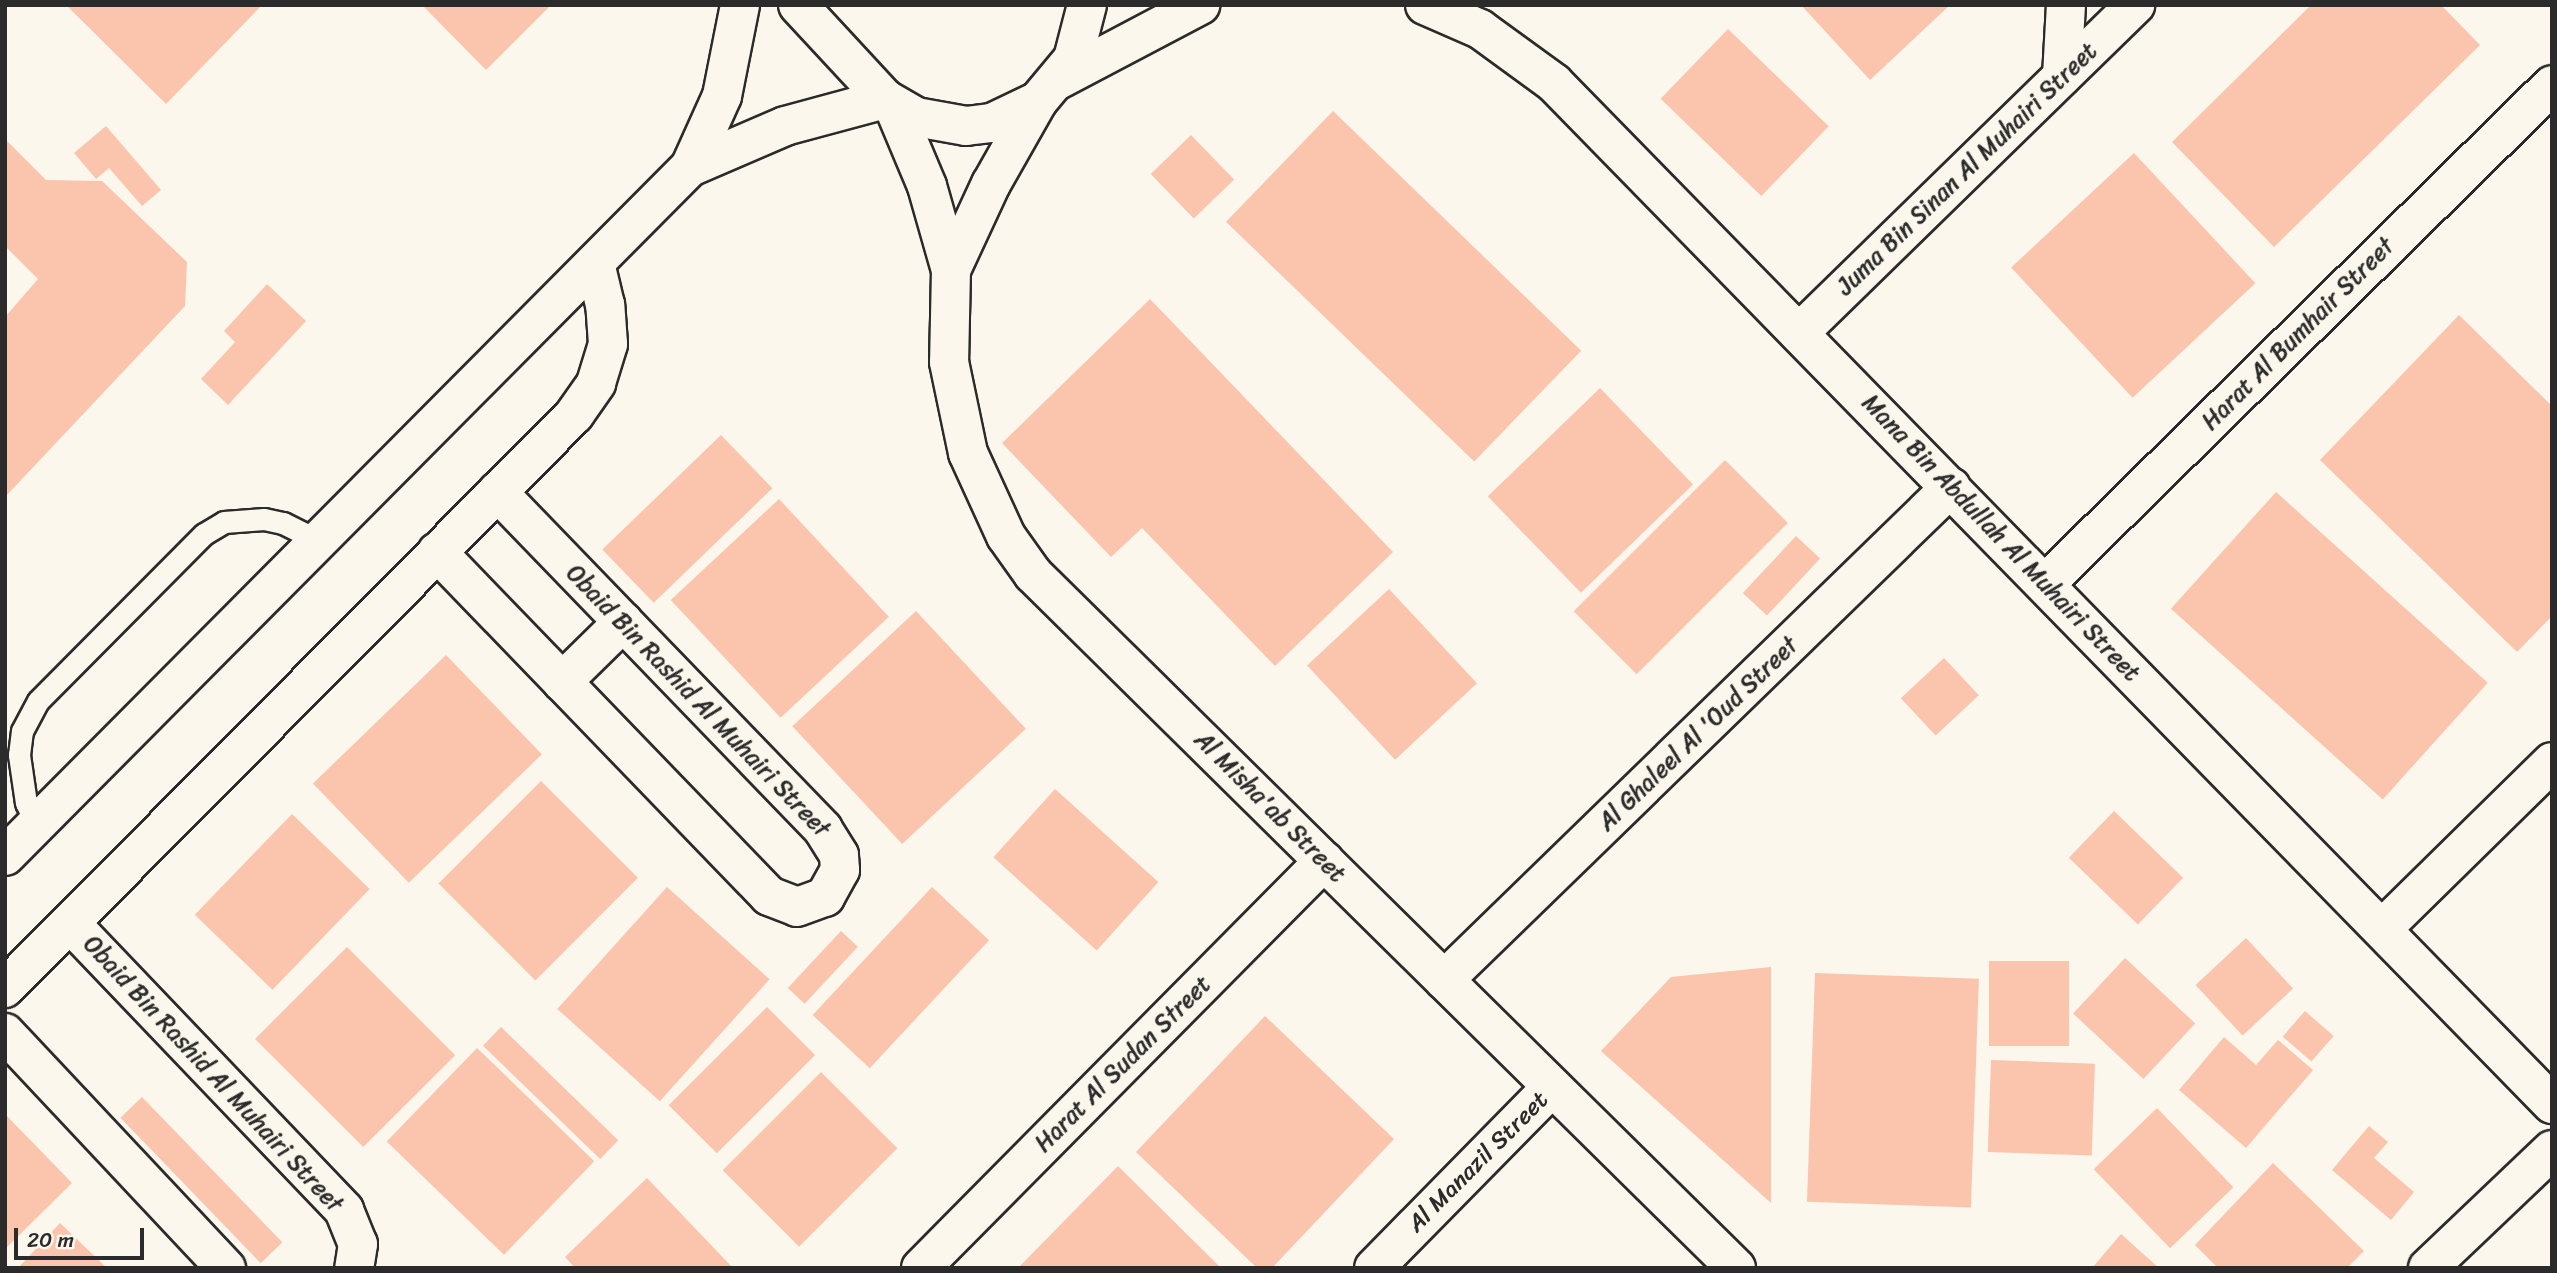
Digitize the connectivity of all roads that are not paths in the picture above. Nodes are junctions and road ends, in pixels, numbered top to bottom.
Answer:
1 (740, 5) edge
2 (798, 5) edge
3 (1087, 5) edge
4 (1200, 5) edge
5 (1425, 5) edge
6 (2066, 5) edge
7 (2135, 5) edge
8 (2062, 76) junction
9 (2552, 85) edge
10 (1048, 90) junction
11 (889, 102) junction
12 (690, 167) junction
13 (594, 263) junction
14 (951, 270) junction
15 (1799, 333) junction
16 (1951, 488) junction
17 (497, 492) junction
18 (318, 541) junction
19 (437, 552) junction
20 (2045, 583) junction
21 (623, 622) junction
22 (562, 682) junction
23 (2552, 762) edge
24 (36, 824) junction
25 (5, 856) edge
26 (1324, 861) junction
27 (70, 923) junction
28 (2382, 929) junction
29 (1444, 980) junction
30 (5, 988) edge
31 (5, 1033) edge
32 (1552, 1087) junction
33 (2552, 1104) edge
34 (2552, 1150) edge
35 (226, 1268) edge
36 (354, 1268) edge
37 (921, 1268) edge
38 (1374, 1268) edge
39 (1736, 1268) edge
40 (2428, 1268) edge

1 - 12 street
2 - 11 street
3 - 10 street, Al Misha'ab Street
4 - 10 street
5 - 15 street, Mana Bin Abdullah Al Muhairi Street
6 - 8 street
7 - 8 street, Juma Bin Sinan Al Muhairi Street
8 - 15 street, Juma Bin Sinan Al Muhairi Street
9 - 20 street, Harat Al Bumhair Street
10 - 11 street
10 - 14 street, Al Misha'ab Street
11 - 12 street
11 - 14 street, Al Misha'ab Street
12 - 13 street
13 - 17 street
13 - 18 street
14 - 26 street, Al Misha'ab Street
15 - 16 street, Mana Bin Abdullah Al Muhairi Street
16 - 20 street, Mana Bin Abdullah Al Muhairi Street
16 - 29 street, Al Ghaleel Al 'Oud Street
17 - 19 street
17 - 21 street, Obaid Bin Rashid Al Muhairi Street
18 - 24 street
18 - 24 lane
19 - 22 street, Obaid Bin Rashid Al Muhairi Street
19 - 27 street
20 - 28 street, Mana Bin Abdullah Al Muhairi Street
21 - 22 street
21 - 22 street, Obaid Bin Rashid Al Muhairi Street
23 - 28 street
24 - 25 street
26 - 29 street, Al Misha'ab Street
26 - 37 street, Harat Al Sudan Street
27 - 30 street
27 - 36 street, Obaid Bin Rashid Al Muhairi Street
28 - 33 street, Mana Bin Abdullah Al Muhairi Street
29 - 32 street, Al Misha'ab Street
31 - 35 street
32 - 38 street, Al Manazil Street
32 - 39 street, Al Misha'ab Street
34 - 40 street

